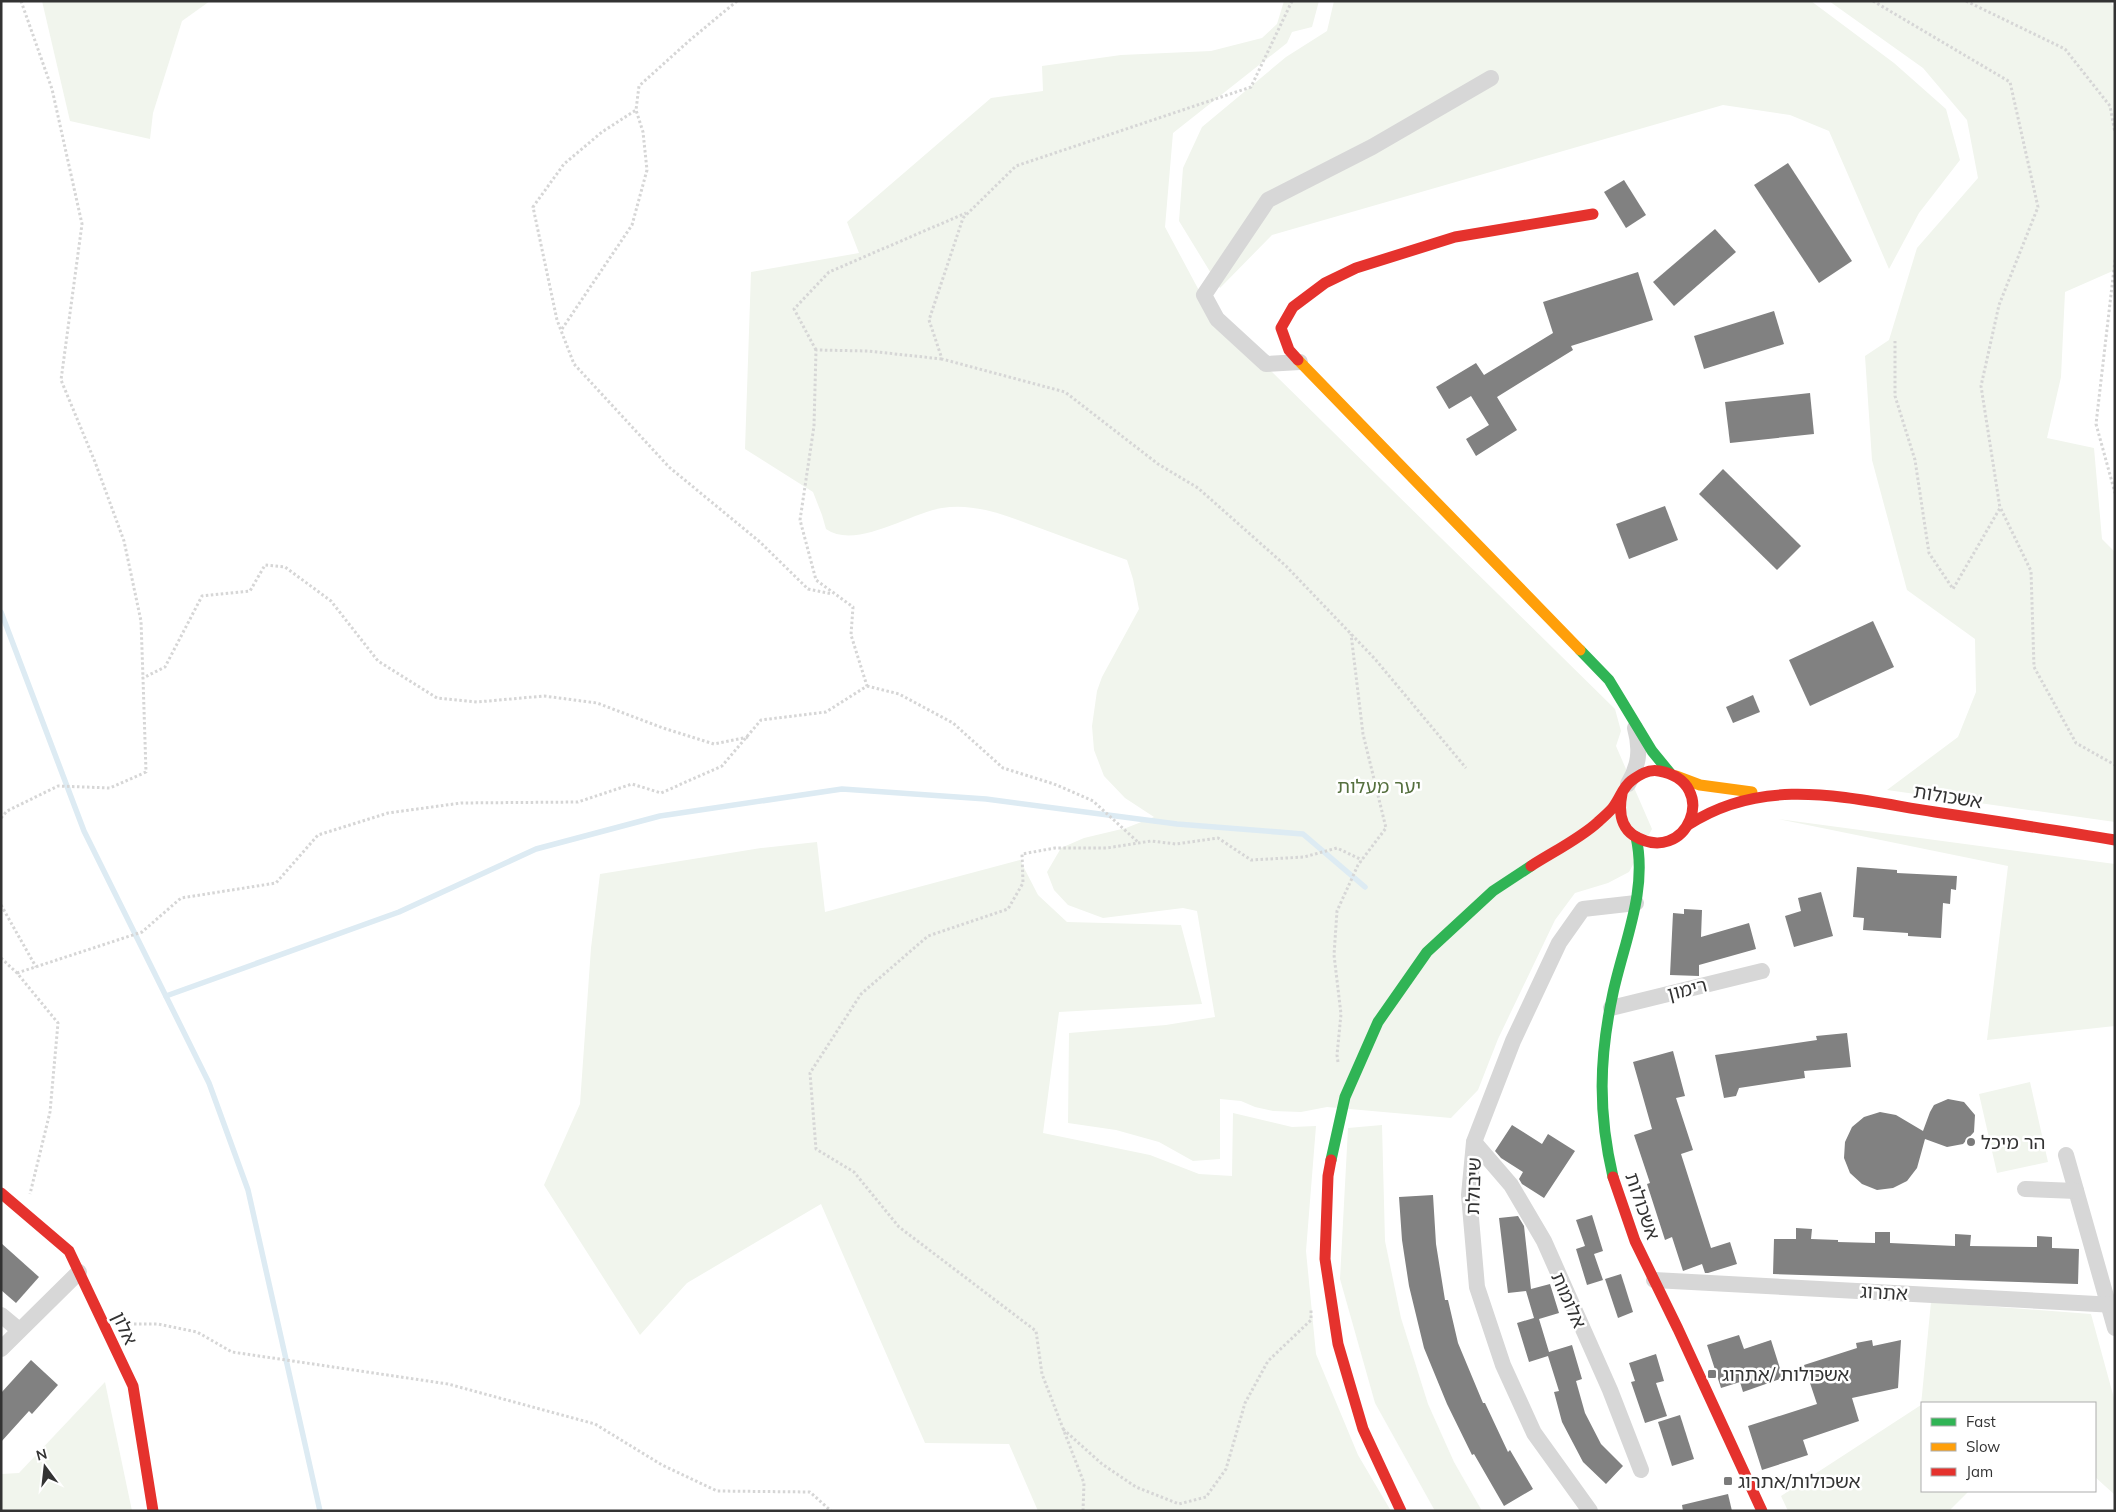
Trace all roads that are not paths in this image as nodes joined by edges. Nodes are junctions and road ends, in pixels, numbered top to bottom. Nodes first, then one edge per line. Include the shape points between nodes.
1 (1491, 78) dead end
2 (1593, 214) dead end
3 (1300, 362) junction
4 (1630, 714) junction
5 (1672, 774) junction
6 (1625, 789) junction
7 (1775, 795) junction
8 (1688, 825) junction
9 (1634, 836) junction
10 (1577, 838) junction
11 (1677, 838) junction
12 (2115, 840) edge
13 (1659, 855) dead end
14 (1651, 866) dead end
15 (1637, 897) junction
16 (1762, 971) dead end
17 (1611, 1008) junction
18 (1474, 1142) junction
19 (2066, 1155) dead end
20 (2025, 1189) dead end
21 (2076, 1190) junction
22 (1, 1193) edge
23 (79, 1272) junction
24 (1654, 1280) junction
25 (2112, 1305) edge
26 (1, 1315) edge
27 (2115, 1328) edge
28 (19, 1330) junction
29 (1, 1349) edge
30 (1642, 1470) dead end
31 (153, 1511) edge
32 (1401, 1511) edge
33 (1590, 1511) edge
34 (1762, 1511) edge

1 - 3 street via 1372,147 1268,200 1204,295 1217,319 1266,364
2 - 3 street via 1455,237 1356,268 1325,283 1293,307 1282,328 1289,350
3 - 4 street via 1603,674
4 - 5 street via 1652,753
4 - 6 street via 1639,754 1636,770
5 - 6 street via 1647,771 1636,776
5 - 7 street, אשכולות via 1706,786
5 - 8 street via 1687,786 1692,798 1693,809
6 - 9 street via 1619,805 1620,817
6 - 10 street via 1606,816
7 - 8 street, אשכולות via 1730,802
7 - 12 street, אשכולות via 1854,798
8 - 11 street
9 - 10 street via 1611,832
9 - 11 street via 1654,844
9 - 15 street, אשכולות via 1642,862
10 - 32 street via 1493,891 1427,952 1378,1022 1345,1097 1328,1176 1326,1259 1338,1344 1364,1429
11 - 13 street
14 - 15 street, אשכולות
15 - 17 street, אשכולות
15 - 18 street, שיבולת via 1583,909 1559,943 1513,1041
16 - 17 street, רימון
17 - 24 street, אשכולות via 1603,1055 1604,1130 1624,1212
18 - 30 street, אלומות via 1511,1185 1544,1241
18 - 33 street, שיבולת via 1469,1195 1477,1287 1503,1365 1534,1433
19 - 21 street
20 - 21 street
21 - 25 street
22 - 23 street, אלון via 69,1251
23 - 28 street
23 - 31 street, אלון via 133,1386
24 - 25 street, אתרוג
24 - 34 street, אשכולות
25 - 27 street
26 - 28 street
28 - 29 street

